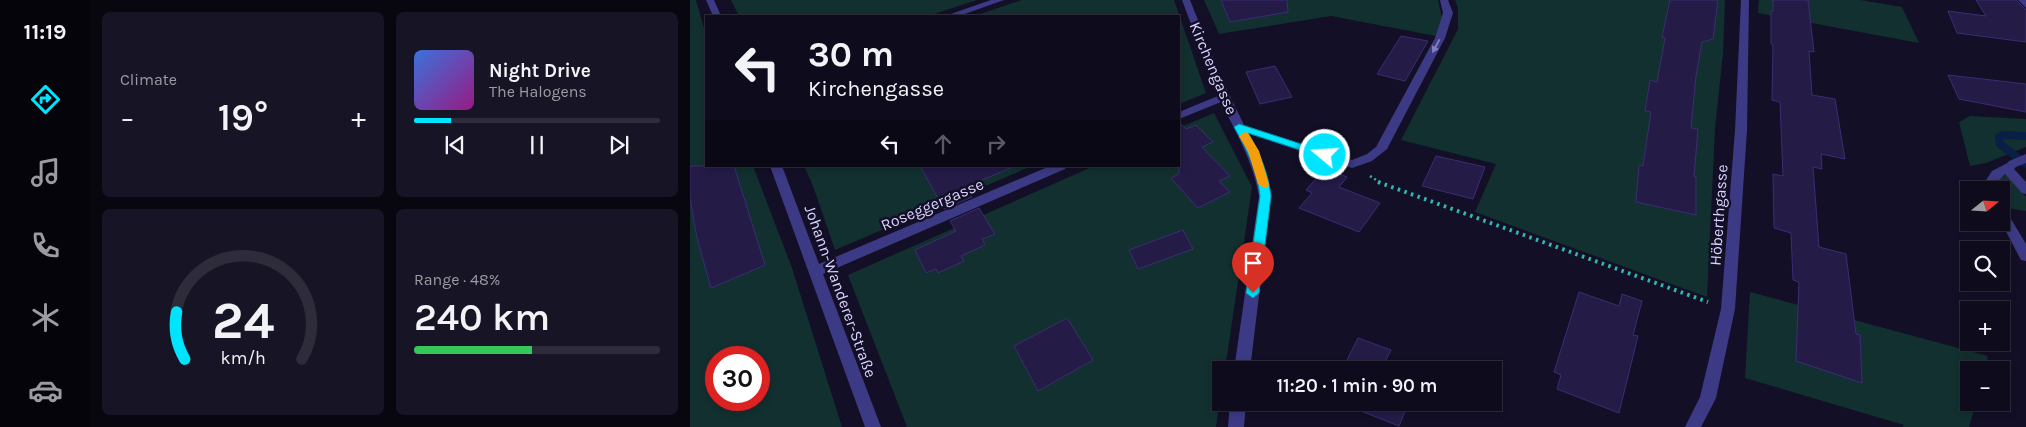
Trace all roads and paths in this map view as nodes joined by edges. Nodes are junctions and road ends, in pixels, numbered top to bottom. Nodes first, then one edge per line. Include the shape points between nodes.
1 (710, 0) edge
2 (1000, 0) edge
3 (1186, 0) edge
4 (1444, 0) edge
5 (1745, 0) edge
6 (2022, 0) edge
7 (2026, 5) edge
8 (717, 15) edge
9 (953, 15) edge
10 (1224, 97) junction
11 (1180, 116) edge
12 (1239, 127) junction
13 (2026, 158) edge
14 (1352, 164) junction
15 (2010, 165) junction
16 (776, 167) edge
17 (1059, 167) edge
18 (1991, 181) edge
19 (2026, 190) edge
20 (2010, 228) edge
21 (2026, 256) edge
22 (815, 272) junction
23 (1728, 309) junction
24 (1243, 361) edge
25 (1237, 411) edge
26 (873, 427) edge
27 (1236, 427) edge
28 (1693, 427) edge

1 - 8 street
2 - 9 street
3 - 10 street, Kirchengasse
4 -> 14 street via 1448,14 1440,38 1381,148 1363,161
5 - 23 street, Höberthgasse via 1741,130
6 - 7 street
10 - 11 street
10 - 12 street, Kirchengasse
12 - 14 street
12 - 24 street, Kirchengasse via 1253,151 1264,182 1265,196
13 - 15 street
14 - 23 path via 1378,182
15 - 18 street
15 - 19 street
16 - 22 street, Johann-Wanderer-Straße
17 - 22 street, Roseggergasse
20 - 21 street
22 - 26 street, Johann-Wanderer-Straße
23 - 28 street, Höberthgasse via 1708,398
25 - 27 street

